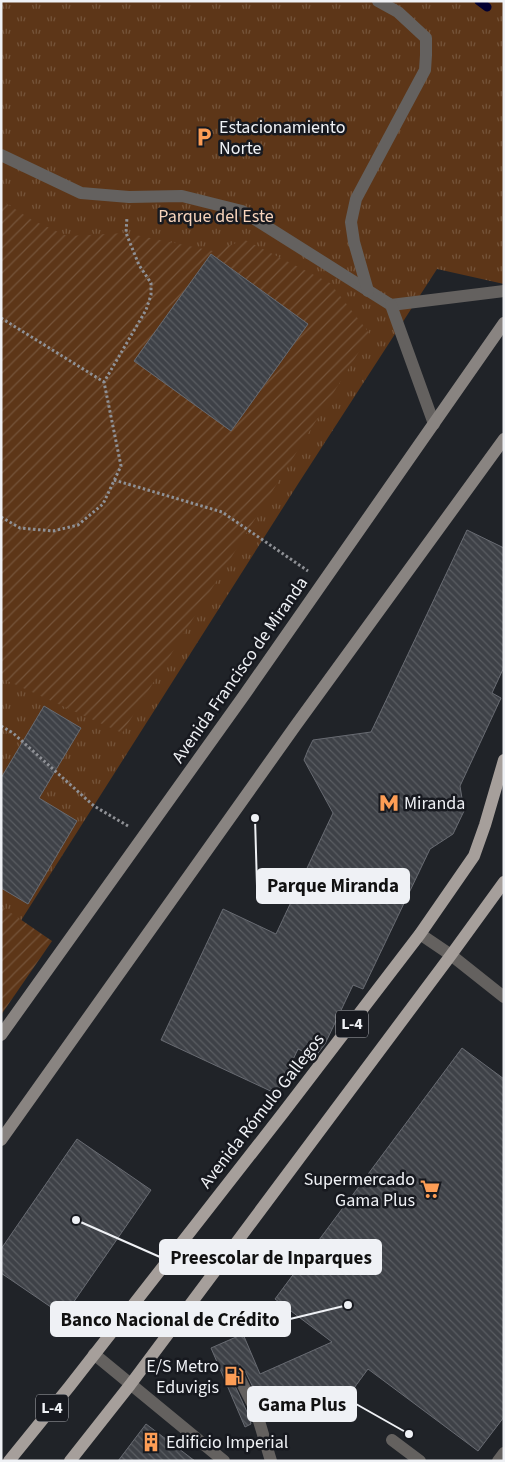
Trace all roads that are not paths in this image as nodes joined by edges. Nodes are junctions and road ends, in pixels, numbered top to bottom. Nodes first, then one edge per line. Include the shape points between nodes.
1 (378, 1) edge
2 (1, 155) edge
3 (368, 291) junction
4 (504, 291) edge
5 (391, 305) junction
6 (504, 323) edge
7 (434, 424) junction
8 (504, 439) edge
9 (504, 760) edge
10 (504, 882) edge
11 (420, 934) junction
12 (451, 956) junction
13 (504, 997) edge
14 (1, 1035) edge
15 (1, 1140) edge
16 (94, 1354) junction
17 (238, 1375) dead end
18 (130, 1385) junction
19 (392, 1440) dead end
20 (504, 1453) edge
21 (9, 1461) edge
22 (70, 1461) edge
23 (224, 1461) edge
24 (271, 1461) edge
25 (420, 1461) edge
26 (498, 1461) edge

1 - 3 street via 398,12 426,38 426,55 425,70 356,199 351,222
2 - 3 street via 81,193 129,197 182,196 242,211
3 - 5 street
4 - 5 street
5 - 7 street
6 - 7 main road, Avenida Francisco de Miranda
7 - 14 main road, Avenida Francisco de Miranda
8 - 15 main road
9 - 11 main road, Avenida Rómulo Gallegos / L-4 via 474,856
10 - 12 main road, L-4
11 - 12 street
11 - 16 main road, Avenida Rómulo Gallegos / L-4
12 - 13 street
12 - 18 main road, L-4
16 - 18 street
16 - 21 main road, Avenida Rómulo Gallegos / L-4
17 - 24 street via 256,1411
18 - 22 main road, L-4
18 - 23 street
19 - 25 street
20 - 26 street

